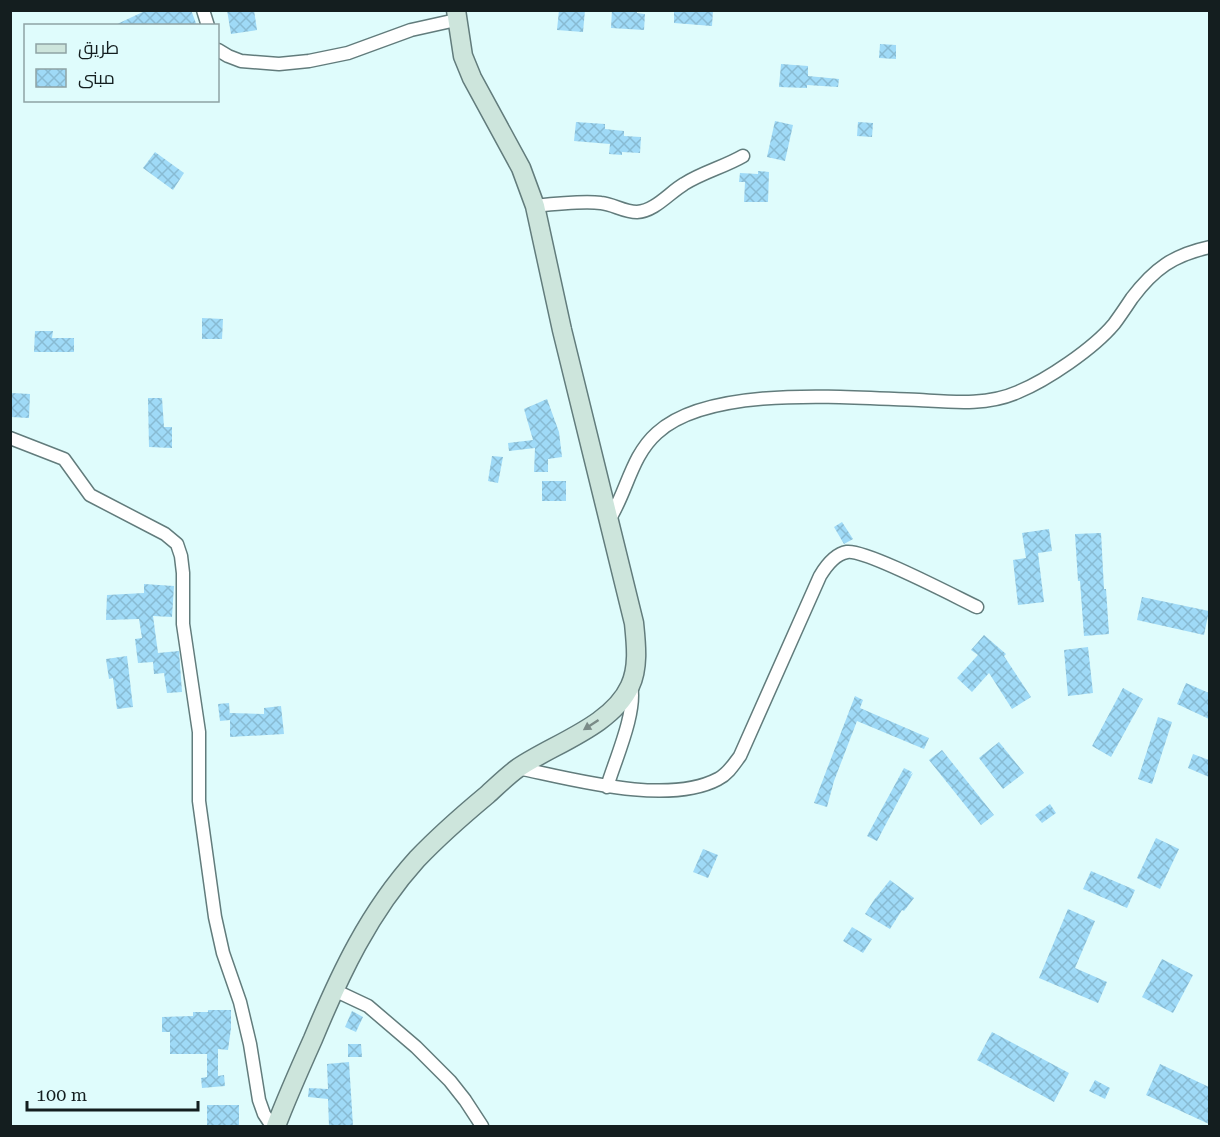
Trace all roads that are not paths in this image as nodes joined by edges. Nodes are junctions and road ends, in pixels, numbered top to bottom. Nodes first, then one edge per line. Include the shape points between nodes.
1 (456, 15) edge
2 (219, 51) edge
3 (743, 156) dead end
4 (535, 206) junction
5 (1209, 247) edge
6 (10, 438) edge
7 (609, 520) junction
8 (977, 607) dead end
9 (631, 685) junction
10 (518, 768) junction
11 (607, 787) junction
12 (334, 990) junction
13 (274, 1126) edge
14 (482, 1126) edge

1 - 2 street via 348,53 309,62 241,61
1 - 4 street via 463,56 472,78 522,168
3 - 4 street via 697,176 651,209 626,211 601,203
4 - 7 street
5 - 7 street via 1165,264 1095,344 1017,393 966,403 846,398 744,400 708,407 679,419 658,432 642,449
6 - 13 street via 64,459 90,495 177,544 183,573 184,635 199,732 199,801 215,917 242,1013 259,1100
7 - 9 street via 634,623 636,649
8 - 11 street via 869,556 849,551 838,555 820,576 740,756 730,770 698,787
9 -> 10 street via 612,711
9 - 11 street via 632,709
10 - 11 street
10 - 12 street via 452,825 383,901 358,940
12 - 13 street
12 - 14 street via 368,1006 416,1047 460,1093

